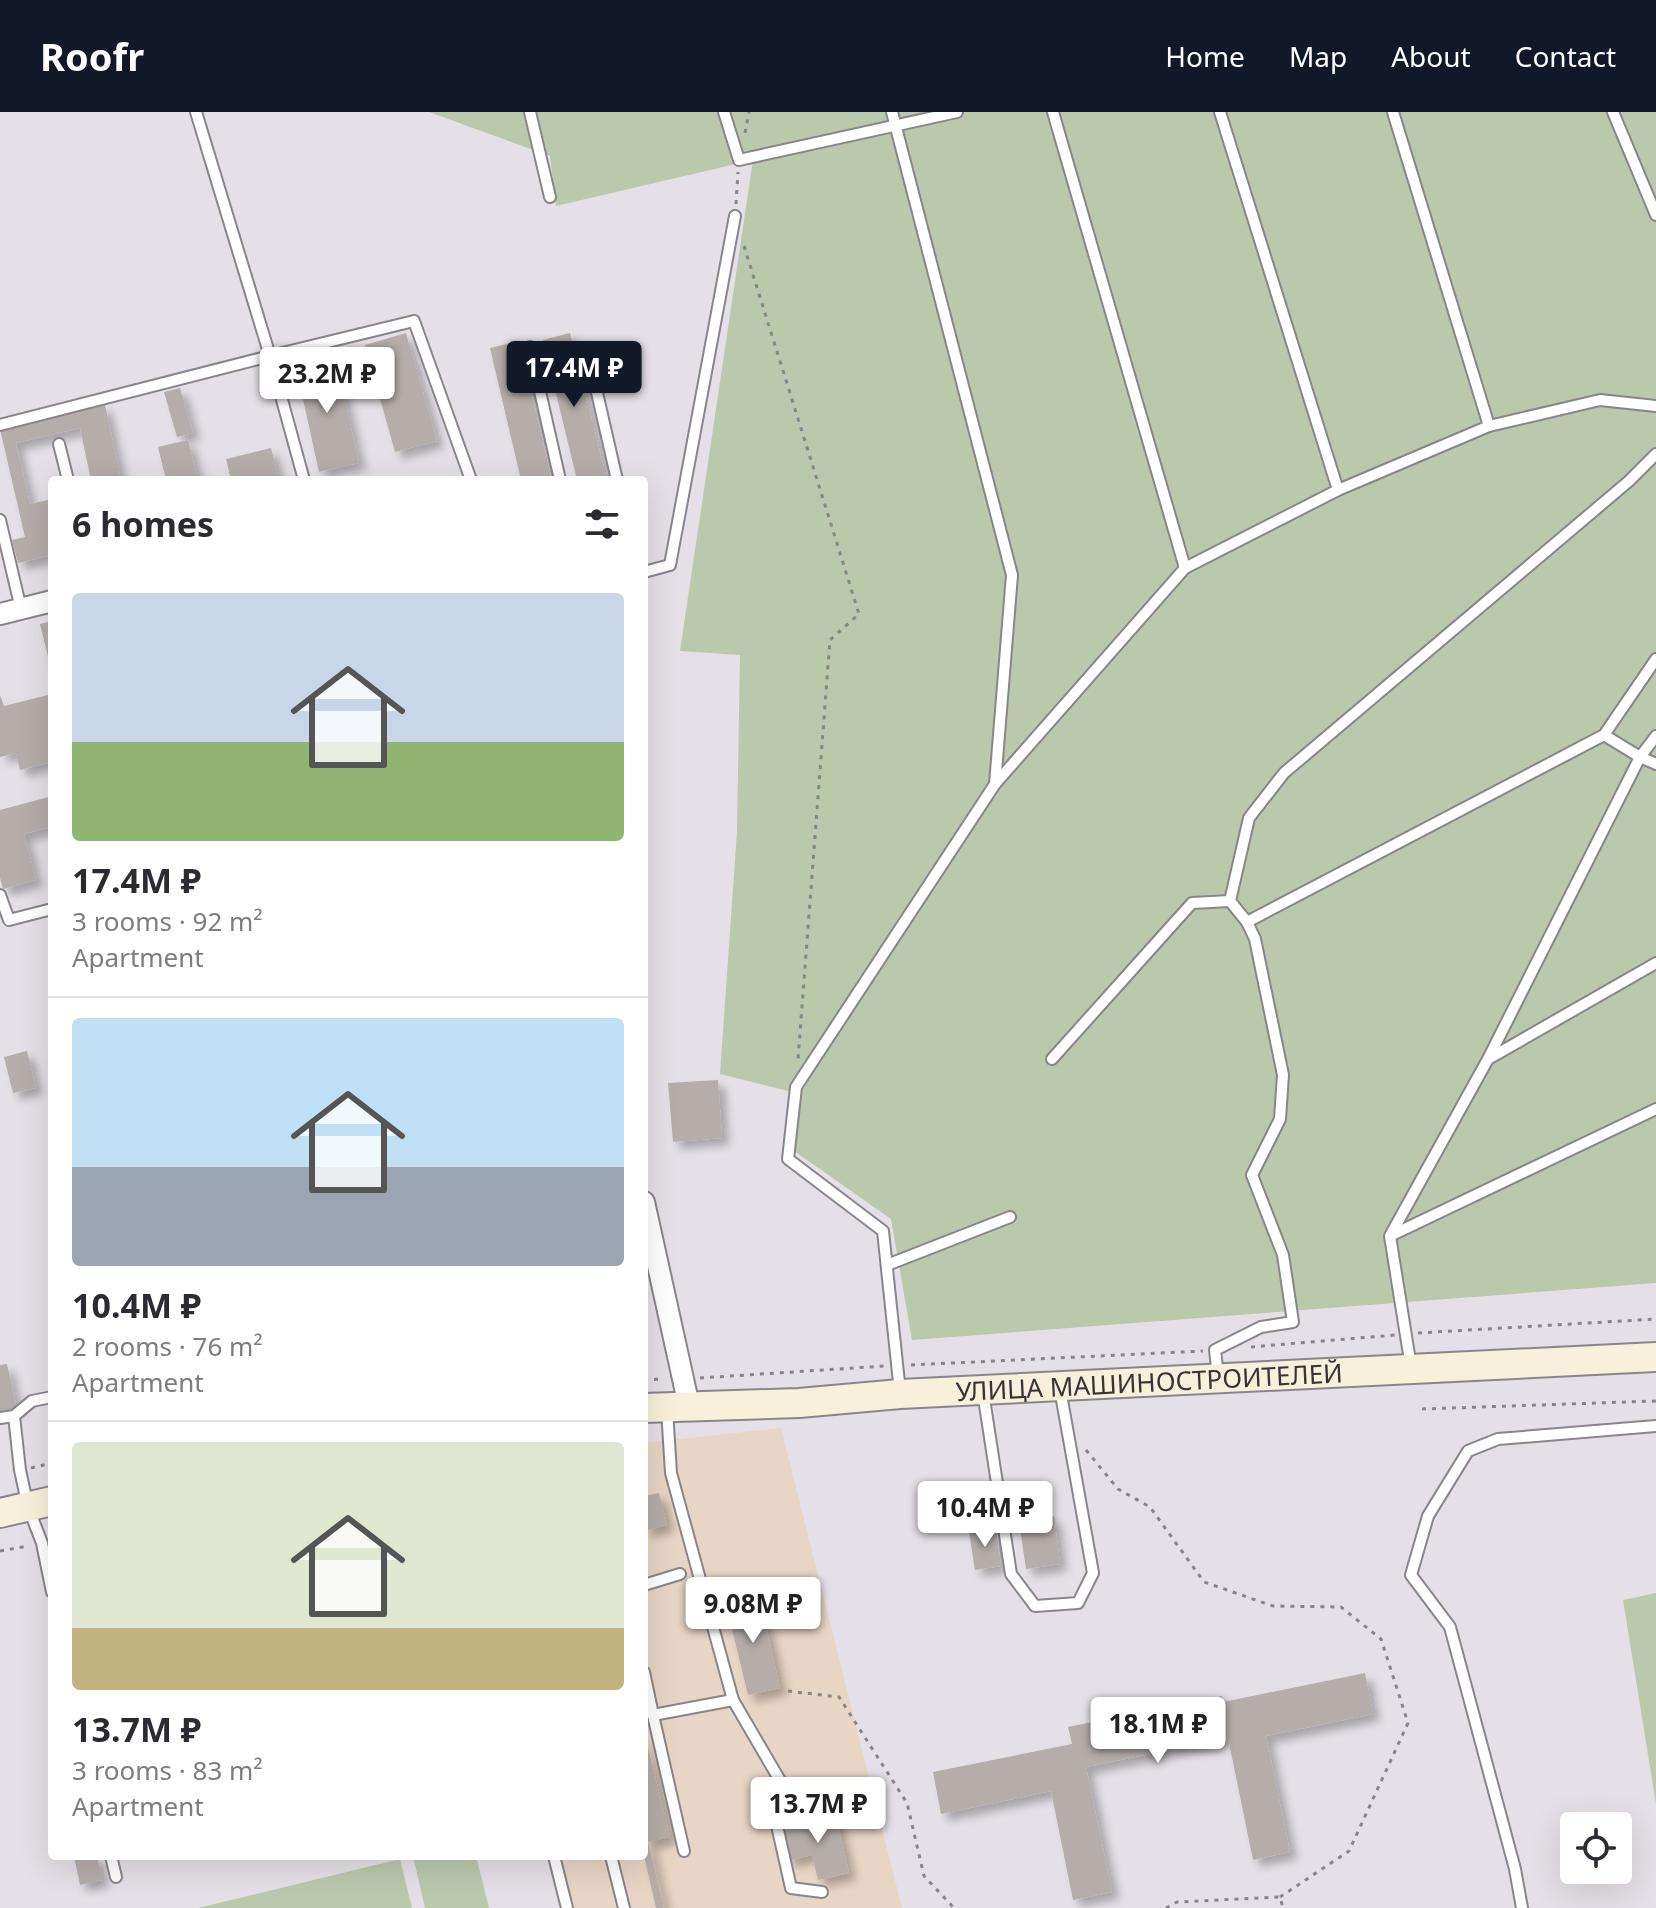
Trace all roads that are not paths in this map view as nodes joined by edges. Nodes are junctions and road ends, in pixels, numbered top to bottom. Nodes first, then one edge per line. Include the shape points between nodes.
1 (196, 112) edge
2 (530, 112) edge
3 (724, 112) edge
4 (892, 112) edge
5 (957, 112) edge
6 (1053, 112) edge
7 (1220, 112) edge
8 (1393, 112) edge
9 (1613, 112) edge
10 (895, 127) junction
11 (550, 197) dead end
12 (1656, 215) edge
13 (735, 216) road end
14 (530, 347) dead end
15 (587, 349) dead end
16 (270, 356) junction
17 (1656, 406) edge
18 (0, 425) edge
19 (1489, 426) junction
20 (59, 444) dead end
21 (1656, 454) edge
22 (67, 476) edge
23 (303, 476) edge
24 (470, 476) edge
25 (559, 476) edge
26 (616, 476) edge
27 (1338, 490) junction
28 (0, 520) edge
29 (1185, 568) junction
30 (648, 571) edge
31 (48, 602) edge
32 (21, 609) junction
33 (0, 614) edge
34 (1656, 659) edge
35 (1604, 735) junction
36 (1656, 736) edge
37 (1640, 757) junction
38 (1656, 764) edge
39 (995, 784) junction
40 (0, 895) edge
41 (1230, 901) junction
42 (48, 910) edge
43 (1247, 922) junction
44 (1656, 963) edge
45 (1052, 1059) dead end
46 (1488, 1059) junction
47 (1656, 1109) edge
48 (1010, 1217) dead end
49 (648, 1235) edge
50 (1390, 1236) junction
51 (887, 1265) junction
52 (1656, 1357) edge
53 (1411, 1369) junction
54 (1218, 1379) junction
55 (1060, 1387) junction
56 (982, 1390) junction
57 (900, 1394) junction
58 (48, 1398) edge
59 (670, 1400) edge
60 (14, 1416) junction
61 (0, 1418) edge
62 (1656, 1426) edge
63 (40, 1504) edge
64 (0, 1513) edge
65 (48, 1572) edge
66 (680, 1574) dead end
67 (648, 1584) edge
68 (648, 1691) edge
69 (733, 1700) junction
70 (653, 1715) junction
71 (829, 1787) dead end
72 (789, 1796) junction
73 (684, 1851) dead end
74 (112, 1860) edge
75 (555, 1860) edge
76 (612, 1860) edge
77 (116, 1877) dead end
78 (822, 1892) dead end
79 (567, 1908) edge
80 (624, 1908) edge
81 (1522, 1908) edge

1 - 16 lane
2 - 11 lane
3 - 10 lane via 739,160
4 - 10 lane
5 - 10 lane
6 - 29 lane
7 - 27 lane
8 - 19 lane
9 - 12 lane
10 - 39 lane via 1012,575
13 - 30 lane via 670,565
14 - 25 lane
15 - 26 lane
16 - 18 lane
16 - 23 lane
16 - 24 lane via 414,321
17 - 19 lane via 1600,400
19 - 27 lane
20 - 22 lane
21 - 41 lane via 1284,773 1249,818
27 - 29 lane
28 - 32 lane
29 - 39 lane
31 - 32 street
32 - 33 street
34 - 35 lane
35 - 37 lane
35 - 43 lane
36 - 37 lane
37 - 38 lane
37 - 46 lane
39 - 51 lane via 796,1087 788,1159 883,1231
40 - 42 lane via 9,920
41 - 43 lane
41 - 45 lane via 1192,903
43 - 54 lane via 1283,1075 1280,1119 1252,1175 1283,1255 1293,1322 1261,1327 1215,1350
44 - 46 lane
46 - 50 lane
47 - 50 lane
48 - 51 lane
49 - 59 street
50 - 53 lane
51 - 57 lane
52 - 53 street, УЛИЦА МАШИНОСТРОИТЕЛЕЙ
53 - 54 street, УЛИЦА МАШИНОСТРОИТЕЛЕЙ
54 - 55 street, УЛИЦА МАШИНОСТРОИТЕЛЕЙ
55 - 56 street, УЛИЦА МАШИНОСТРОИТЕЛЕЙ
55 - 56 lane via 1093,1573 1078,1603 1035,1606 1011,1574
56 - 57 street, УЛИЦА МАШИНОСТРОИТЕЛЕЙ
57 - 59 street, УЛИЦА МАШИНОСТРОИТЕЛЕЙ via 799,1403
58 - 60 lane via 32,1401
59 - 69 lane via 671,1473
60 - 61 lane
60 - 63 lane via 20,1470
62 - 81 lane via 1498,1439 1468,1451 1428,1516 1411,1575 1450,1627
63 - 64 street
63 - 65 lane
66 - 67 lane
68 - 70 lane
69 - 70 lane
69 - 72 lane
70 - 73 lane
71 - 72 lane
72 - 78 lane via 776,1821 791,1888
74 - 77 lane
75 - 79 lane
76 - 80 lane

